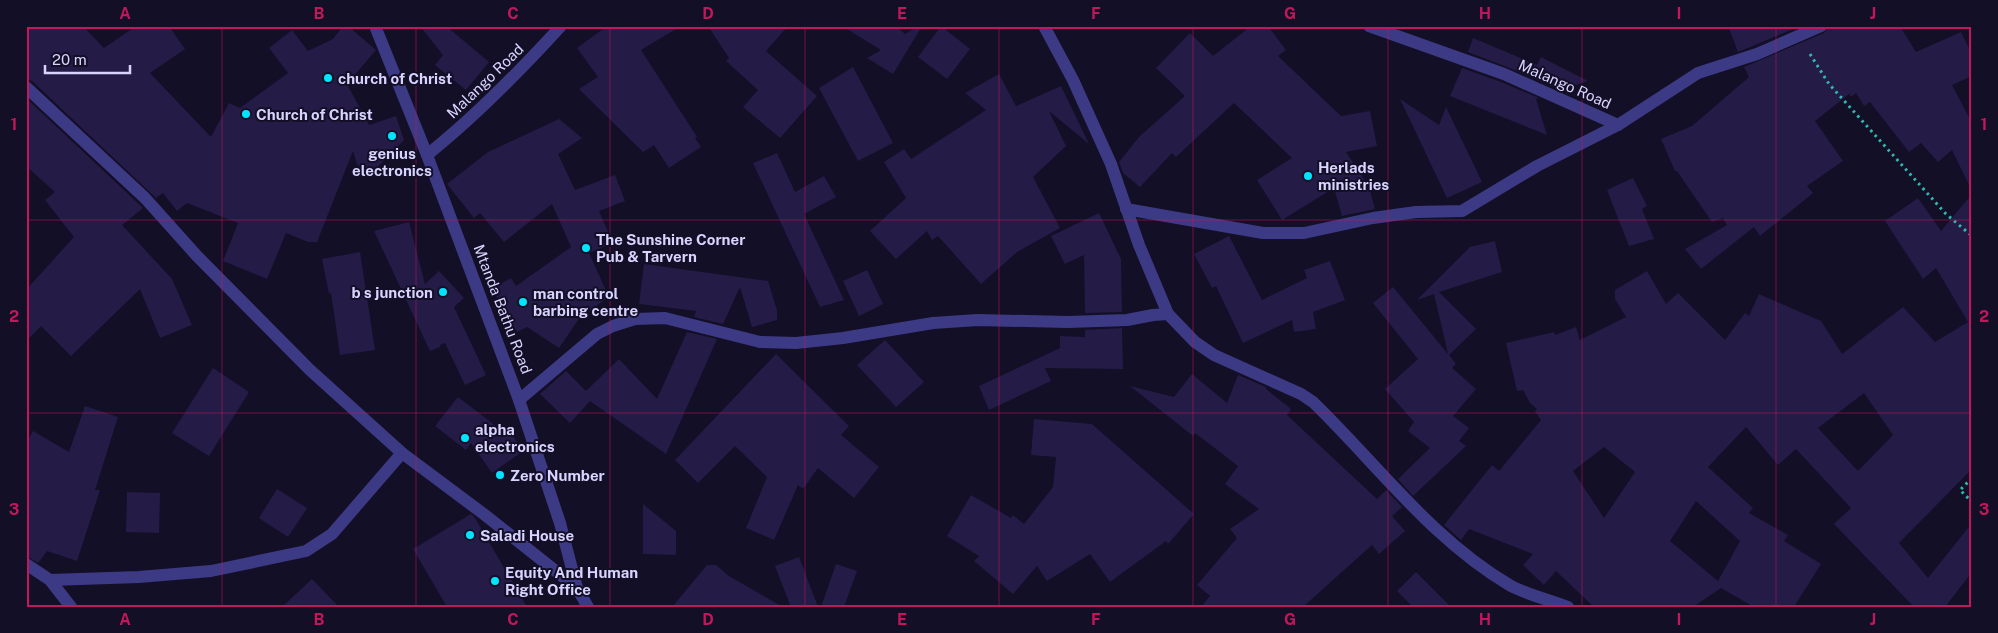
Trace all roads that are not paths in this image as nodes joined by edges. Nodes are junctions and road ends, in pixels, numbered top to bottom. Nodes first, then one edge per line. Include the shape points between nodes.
1 (375, 26) edge
2 (561, 26) edge
3 (1044, 26) edge
4 (1369, 26) edge
5 (1822, 26) edge
6 (26, 86) edge
7 (1618, 125) junction
8 (427, 155) junction
9 (1126, 209) junction
10 (1168, 314) junction
11 (519, 400) junction
12 (402, 453) junction
13 (26, 564) edge
14 (50, 580) junction
15 (577, 588) junction
16 (71, 607) edge
17 (588, 607) edge
18 (1568, 607) edge

1 - 8 street, Mtanda Bathu Road
2 - 8 street, Malango Road via 459,130
3 - 9 street via 1107,155
4 - 7 street, Malango Road via 1504,74
5 - 7 street, Malango Road via 1757,54 1698,73
6 - 12 street via 145,198 197,256 310,370
7 - 9 street via 1537,166 1462,211 1416,212 1373,218 1304,234 1263,233
8 - 11 street, Mtanda Bathu Road
9 - 10 street
10 - 11 street via 1127,320 932,323 796,343 760,342 665,318 635,320 597,334
10 - 18 street via 1194,342 1214,355 1313,402 1441,535 1482,566 1512,587
11 - 15 street, Mtanda Bathu Road via 560,523
12 - 14 street via 332,534 306,551 211,571
12 - 15 street
13 - 14 street
14 - 16 street
15 - 17 street, Mtanda Bathu Road

